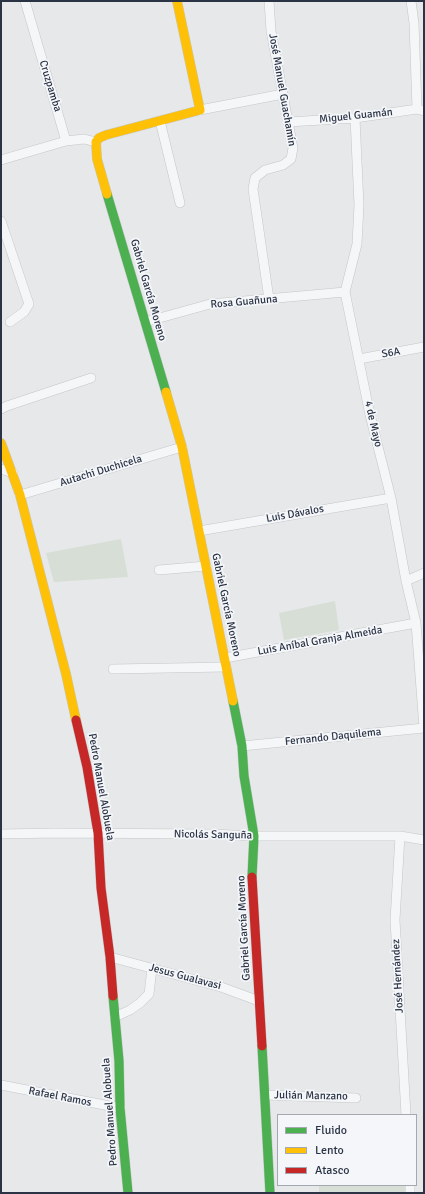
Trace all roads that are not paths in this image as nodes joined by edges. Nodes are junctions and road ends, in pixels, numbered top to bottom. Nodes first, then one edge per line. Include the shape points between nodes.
1 (24, 1) edge
2 (177, 1) edge
3 (269, 1) edge
4 (411, 1) edge
5 (283, 94) junction
6 (200, 110) junction
7 (421, 110) edge
8 (355, 118) junction
9 (160, 121) junction
10 (288, 122) junction
11 (66, 141) junction
12 (96, 142) junction
13 (1, 160) edge
14 (180, 203) dead end
15 (1, 221) edge
16 (345, 292) junction
17 (269, 300) junction
18 (10, 322) dead end
19 (145, 322) junction
20 (424, 347) edge
21 (359, 359) junction
22 (91, 378) dead end
23 (1, 409) edge
24 (1, 443) edge
25 (182, 447) junction
26 (1, 469) edge
27 (13, 474) junction
28 (20, 495) junction
29 (391, 498) junction
30 (199, 531) junction
31 (206, 566) junction
32 (159, 570) dead end
33 (424, 572) edge
34 (406, 581) junction
35 (416, 623) junction
36 (226, 663) junction
37 (113, 669) dead end
38 (424, 728) edge
39 (242, 746) junction
40 (98, 833) junction
41 (1, 834) edge
42 (254, 836) junction
43 (400, 836) junction
44 (424, 840) edge
45 (110, 957) junction
46 (152, 968) junction
47 (259, 1001) junction
48 (115, 1017) junction
49 (1, 1085) edge
50 (265, 1095) junction
51 (356, 1098) dead end
52 (120, 1108) junction
53 (406, 1114) edge
54 (274, 1181) edge
55 (128, 1193) edge
56 (270, 1193) edge

1 - 11 street, Cruzpamba
2 - 6 street
3 - 5 street, José Manuel Guachamín via 271,31
4 - 7 street
5 - 6 street
5 - 10 street, José Manuel Guachamín
6 - 9 street
7 - 8 street, Miguel Guamán
8 - 10 street, Miguel Guamán
8 - 16 street, 4 de Mayo via 360,205 356,244
9 - 12 street via 106,135
9 - 14 street
10 - 17 street, José Manuel Guachamín via 293,148 291,159 283,165 265,170 255,178 253,190
11 - 12 street via 84,139
11 - 13 street
12 - 19 street, Gabriel García Moreno via 97,159
15 - 18 street via 29,304 24,312
16 - 17 street, Rosa Guañuna
16 - 21 street, 4 de Mayo
17 - 19 street, Rosa Guañuna via 210,304
19 - 25 street, Gabriel García Moreno
20 - 21 street, S6A
21 - 29 street, 4 de Mayo via 370,416
22 - 23 street
24 - 27 street, Pedro Manuel Alobuela
25 - 28 street, Autachi Duchicela
25 - 30 street, Gabriel García Moreno
26 - 27 street
27 - 28 street, Pedro Manuel Alobuela
28 - 40 street, Pedro Manuel Alobuela via 66,674 87,767
29 - 30 street, Luis Dávalos
29 - 34 street, 4 de Mayo
30 - 31 street, Gabriel García Moreno
31 - 32 street
31 - 36 street, Gabriel García Moreno
33 - 34 street
34 - 35 street, 4 de Mayo
35 - 36 street, Luis Aníbal Granja Almeida
35 - 38 street, 4 de Mayo
36 - 37 street, Luis Aníbal Granja Almeida
36 - 39 street, Gabriel García Moreno
38 - 39 street, Fernando Daquilema
39 - 42 street, Gabriel García Moreno
40 - 41 street, Nicolás Sanguña
40 - 42 street, Nicolás Sanguña
40 - 45 street, Pedro Manuel Alobuela via 101,888
42 - 43 street, Nicolás Sanguña
42 - 47 street, Gabriel García Moreno via 252,873
43 - 44 street, Nicolás Sanguña
43 - 53 street, José Hernández via 395,920
45 - 46 street, Jesus Gualavasi
45 - 48 street, Pedro Manuel Alobuela
46 - 47 street, Jesus Gualavasi via 221,987
46 - 48 street via 148,994 130,1010
47 - 50 street, Gabriel García Moreno
48 - 52 street, Pedro Manuel Alobuela
49 - 52 street, Rafael Ramos
50 - 51 street, Julián Manzano
50 - 54 street, Gabriel García Moreno
52 - 55 street, Pedro Manuel Alobuela
54 - 56 street, Gabriel García Moreno

